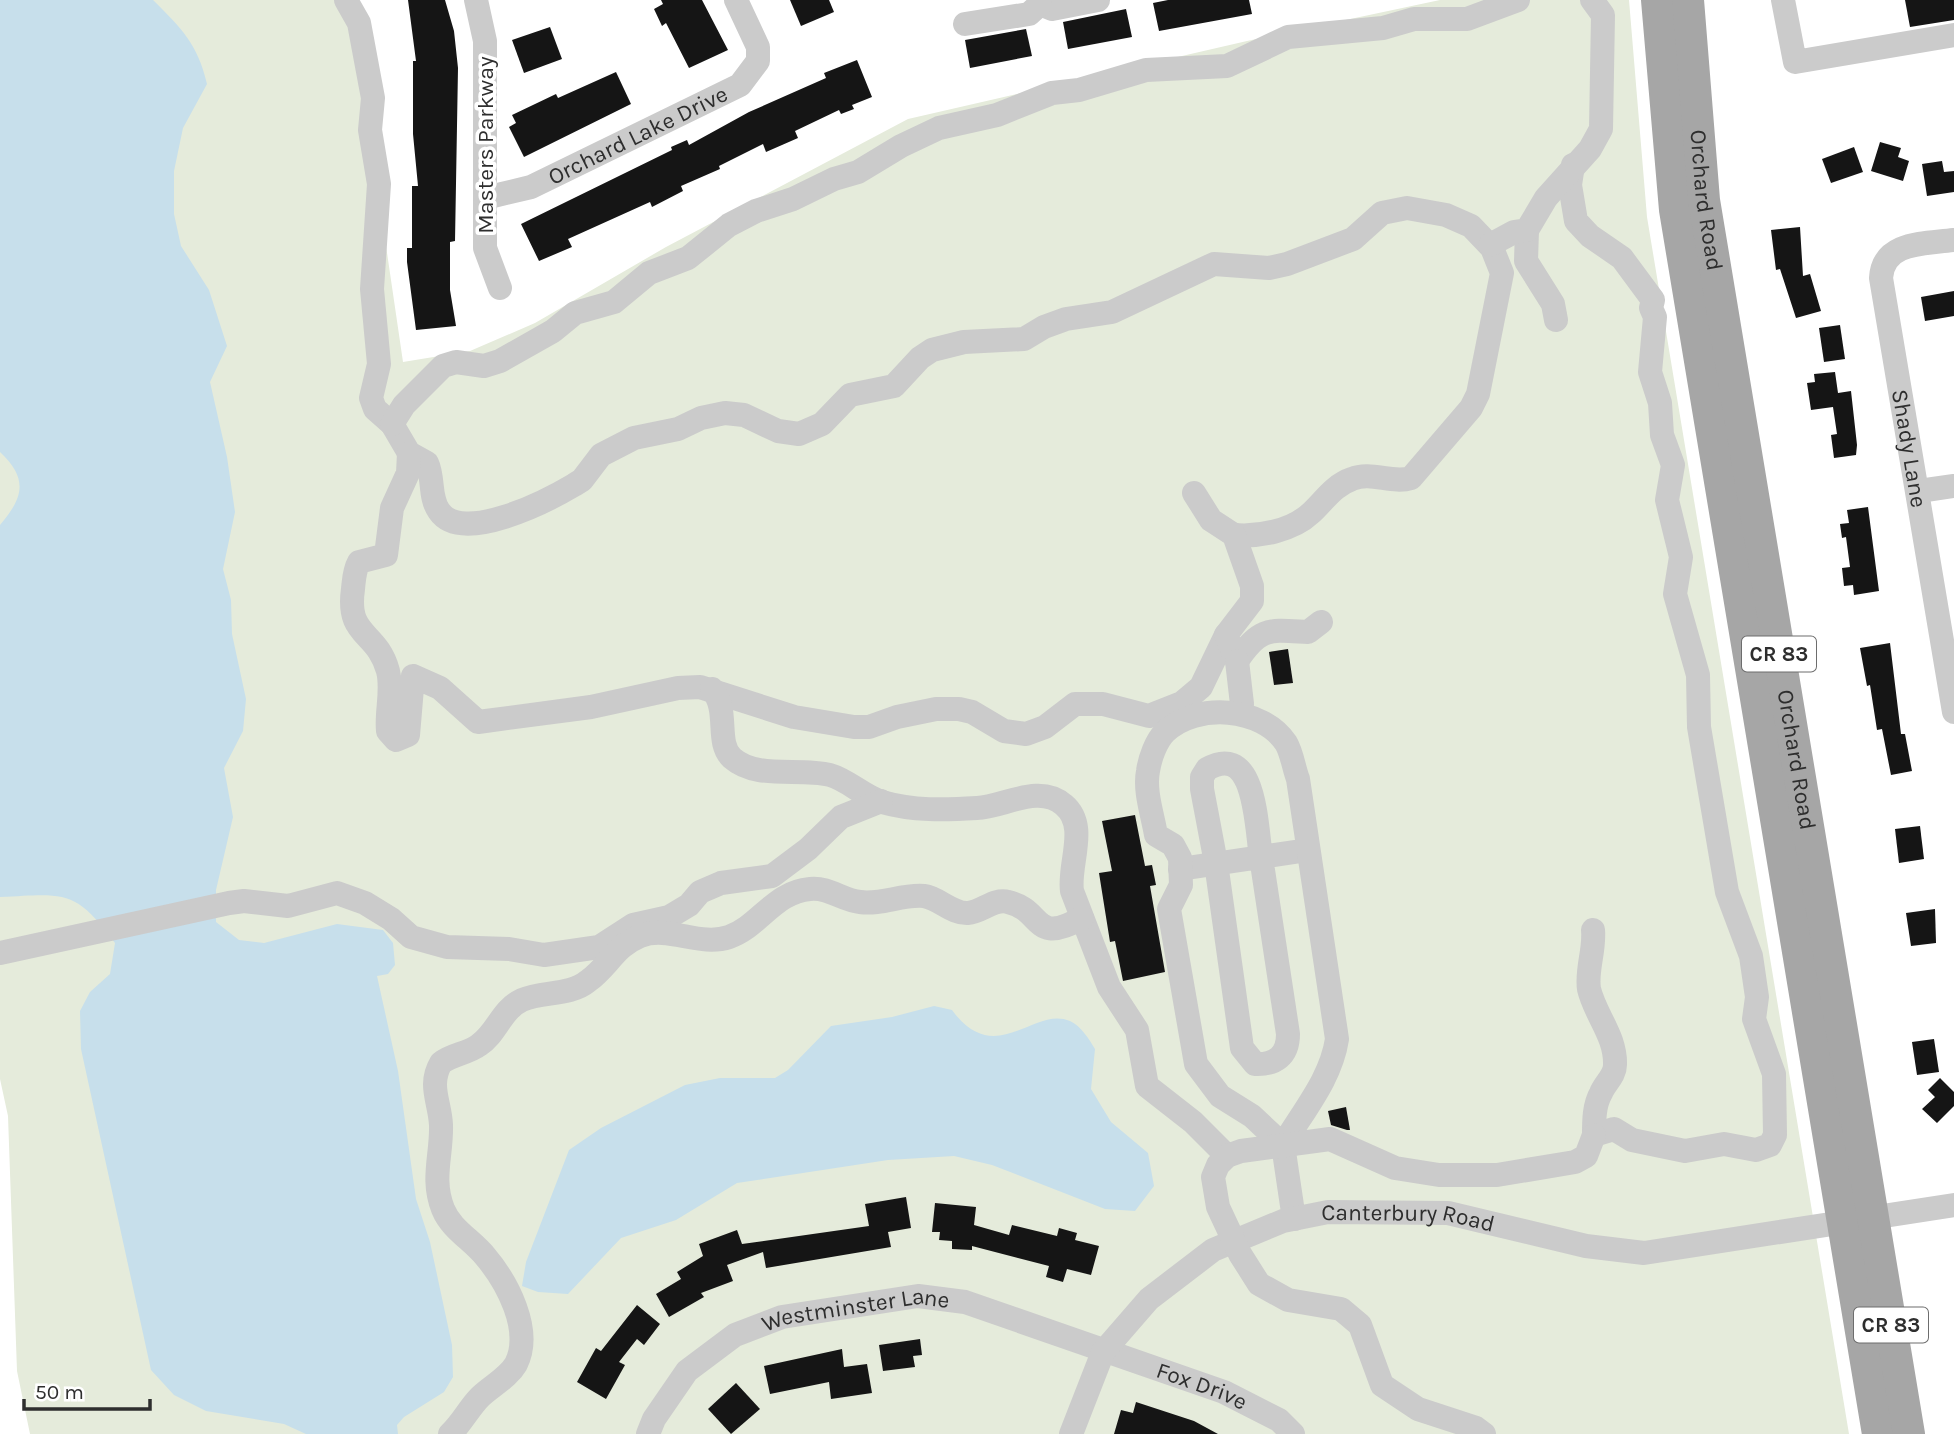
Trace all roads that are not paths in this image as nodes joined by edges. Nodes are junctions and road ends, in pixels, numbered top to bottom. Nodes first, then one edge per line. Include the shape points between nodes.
1 (346, 0) edge
2 (476, 0) edge
3 (736, 0) edge
4 (1098, 0) edge
5 (1518, 0) edge
6 (1592, 0) edge
7 (1657, 0) edge
8 (1688, 0) edge
9 (1783, 0) edge
10 (1039, 2) edge
11 (965, 24) dead end
12 (1954, 35) edge
13 (1573, 165) junction
14 (485, 198) junction
15 (1527, 230) junction
16 (1954, 240) edge
17 (1490, 246) junction
18 (500, 288) dead end
19 (1556, 320) dead end
20 (393, 424) junction
21 (408, 453) junction
22 (1954, 486) edge
23 (1919, 491) junction
24 (1194, 493) dead end
25 (1234, 535) junction
26 (1321, 622) dead end
27 (1226, 635) junction
28 (1237, 661) junction
29 (712, 689) junction
30 (1242, 704) dead end
31 (1954, 712) edge
32 (881, 802) junction
33 (1308, 850) junction
34 (1261, 857) junction
35 (1216, 863) junction
36 (1180, 869) junction
37 (1082, 918) junction
38 (1050, 929) junction
39 (1593, 930) dead end
40 (0, 953) edge
41 (1109, 987) junction
42 (1594, 1135) junction
43 (1283, 1145) junction
44 (1227, 1156) junction
45 (1954, 1205) edge
46 (1294, 1219) junction
47 (1857, 1219) junction
48 (1233, 1242) junction
49 (1103, 1352) junction
50 (450, 1434) edge
51 (648, 1434) edge
52 (1071, 1434) edge
53 (1293, 1434) edge
54 (1484, 1434) edge
55 (1878, 1434) edge
56 (1909, 1434) edge

1 - 20 street via 359,23 373,99 370,130 379,184 372,289 379,364 371,398 375,409
2 - 14 street, Masters Parkway via 485,41
3 - 14 street, Orchard Lake Drive via 758,47 758,61 740,85 531,187
4 - 10 street via 1052,9
5 - 20 street via 1467,19 1414,19 1383,28 1288,37 1227,66 1146,70 939,128 858,172 729,225 688,258 649,273 614,303 575,313 500,361 484,366 456,362 443,366 404,405
6 - 13 street via 1603,15 1601,130
7 - 47 main road, Orchard Road / CR 83 via 1675,210
8 - 47 main road, Orchard Road / CR 83 via 1704,200
9 - 12 street via 1795,62
10 - 11 street via 1029,14
13 - 15 street
13 - 42 street via 1570,185 1576,220 1622,258 1653,300 1650,372 1674,472 1667,500 1681,557 1675,594 1698,675 1699,727 1727,892 1751,956 1758,997 1754,1019 1776,1087 1775,1135 1765,1148 1724,1144 1685,1151 1632,1140 1614,1129
14 - 18 street, Masters Parkway via 485,248
15 - 17 street
15 - 19 street via 1526,261 1553,304
16 - 23 street, Shady Lane via 1897,249 1882,267
17 - 21 street via 1460,220 1426,211 1382,213 1343,244 1287,264 1269,268 1214,264 1112,312 1066,319 1024,339 964,342 932,350 894,386 850,395 822,424 799,434 725,413 634,438 601,455 582,480 562,492 484,523 457,522 442,514 434,501 427,463
17 - 25 street via 1502,273 1483,377 1471,408 1420,472 1403,481 1356,477 1340,484 1295,524
20 - 21 street
21 - 29 street via 408,473 392,508 386,555 359,562 351,603 354,623 376,644 388,670 391,736 403,739 408,735 413,676 440,688 472,719 486,723 678,688
22 - 23 street
23 - 31 street, Shady Lane
24 - 25 street via 1211,520
25 - 27 street via 1254,593
26 - 28 street via 1308,632 1280,629 1256,636
27 - 28 street
27 - 29 street via 1201,687 1182,703 1149,716 1103,704 1075,704 1045,727 1026,734 1004,731 959,709 936,709 854,727 794,717
28 - 30 street
29 - 32 street via 721,700 723,741 738,762 753,769 832,775
32 - 37 street via 934,810 980,808 1030,795 1054,799 1073,817 1077,837 1070,876
32 - 40 street via 841,817 772,876 721,883 700,892 668,918 633,925 599,947 544,955 447,947 411,937 365,903 337,893 288,906 229,903
33 - 34 street
33 - 36 street via 1298,779 1287,744 1262,721 1237,713 1214,713 1187,719 1165,732 1148,772 1156,835 1173,845
33 - 43 street via 1337,1039 1334,1059 1322,1083
34 - 35 street
34 - 35 street via 1247,776 1238,765 1215,764 1202,777
34 - 35 street via 1288,1034 1284,1055 1274,1063 1255,1064 1242,1048
35 - 36 street
36 - 43 street via 1181,885 1169,909 1196,1064 1220,1096 1252,1116
37 - 38 street via 1068,927
37 - 41 street
38 - 41 street via 1064,931 1077,942 1099,966
38 - 50 street via 1005,901 967,913 923,896 872,903 827,890 800,891 782,897 730,936 708,940 658,932 622,944 588,982 519,1002 505,1012 480,1045 441,1063 434,1078 441,1127 435,1171 438,1195 452,1224 508,1287 519,1337 519,1354 512,1370 482,1394
39 - 42 street via 1590,992 1610,1035 1615,1060 1615,1070 1597,1103
41 - 44 street via 1142,1042 1146,1086
42 - 43 street via 1586,1156 1575,1162 1478,1176 1395,1168 1330,1139
43 - 44 street
43 - 46 street
44 - 48 street via 1213,1177 1213,1193
45 - 47 street, Canterbury Road
46 - 47 street, Canterbury Road via 1328,1212 1447,1213 1586,1246 1644,1253
46 - 48 street, Canterbury Road
47 - 55 main road, Orchard Road / CR 83
47 - 56 main road, Orchard Road / CR 83
48 - 49 street, Canterbury Road via 1213,1250 1149,1299
48 - 54 street via 1259,1284 1273,1294 1341,1309 1360,1325 1382,1385 1403,1401
49 - 51 street, Westminster Lane via 965,1302 918,1296 782,1317 735,1335 687,1371
49 - 52 street, Canterbury Road
49 - 53 street, Fox Drive via 1224,1392 1279,1420

